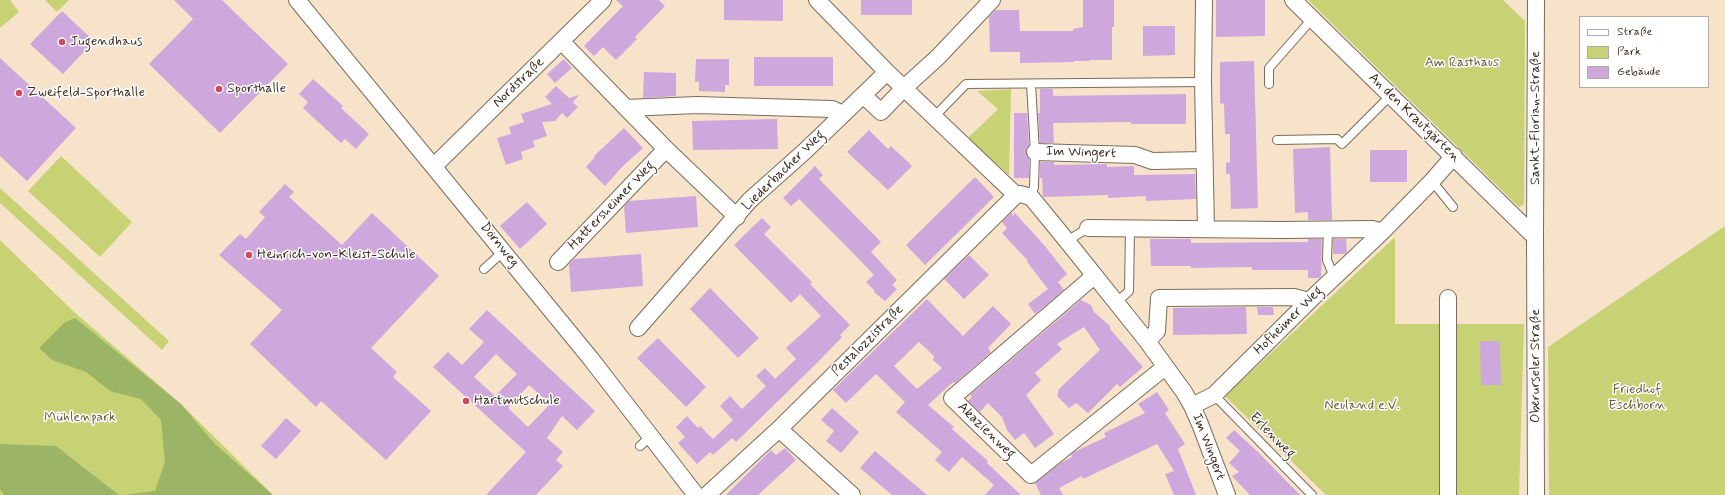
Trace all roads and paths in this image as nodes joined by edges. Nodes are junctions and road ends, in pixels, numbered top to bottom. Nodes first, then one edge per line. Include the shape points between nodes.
1 (297, 0) edge
2 (603, 0) edge
3 (817, 0) edge
4 (992, 0) edge
5 (1204, 0) edge
6 (1293, 0) edge
7 (1536, 0) edge
8 (1312, 19) junction
9 (562, 42) junction
10 (887, 72) junction
11 (1204, 82) junction
12 (1032, 84) junction
13 (1269, 84) dead end
14 (905, 87) junction
15 (863, 95) junction
16 (1390, 96) junction
17 (626, 108) junction
18 (843, 114) junction
19 (935, 116) junction
20 (1277, 140) dead end
21 (666, 149) junction
22 (1035, 152) junction
23 (1454, 156) junction
24 (1204, 160) junction
25 (434, 166) junction
26 (1432, 181) junction
27 (1024, 196) junction
28 (1453, 207) dead end
29 (737, 217) junction
30 (1086, 225) joint
31 (1130, 229) junction
32 (1206, 229) junction
33 (1328, 229) junction
34 (1382, 232) junction
35 (1535, 237) junction
36 (1067, 240) junction
37 (504, 251) junction
38 (558, 262) dead end
39 (484, 269) dead end
40 (1094, 276) junction
41 (1334, 277) junction
42 (1448, 298) dead end
43 (1309, 301) junction
44 (1116, 303) junction
45 (638, 328) dead end
46 (1147, 341) junction
47 (1166, 367) junction
48 (1214, 395) junction
49 (1192, 406) junction
50 (779, 429) junction
51 (696, 495) edge
52 (707, 495) edge
53 (852, 495) edge
54 (1227, 495) edge
55 (1312, 495) edge
56 (1448, 495) edge
57 (1536, 495) edge

1 - 25 street, Dörnweg
2 - 9 street, Nordstraße
3 - 10 street
4 - 14 street via 938,57
5 - 11 street
6 - 8 street, An den Krautgärten
7 - 35 street, Sankt-Florian-Straße
8 - 13 lane via 1269,68
8 - 16 street, An den Krautgärten
9 - 17 street, Hattersheimer Weg
9 - 25 street, Nordstraße
10 - 14 street
10 - 15 street, Liederbacher Weg
11 - 12 lane
11 - 24 street
12 - 19 lane via 966,84
12 - 22 lane
14 - 15 street via 881,112
14 - 19 street
15 - 18 street, Liederbacher Weg
16 - 20 lane via 1342,144 1337,139
16 - 23 street, An den Krautgärten
17 - 18 street via 697,105 832,110
17 - 21 street, Hattersheimer Weg
18 - 29 street, Liederbacher Weg via 806,151 750,200
19 - 27 street
21 - 29 street, Hattersheimer Weg
21 - 38 street, Hattersheimer Weg
22 - 24 street, Im Wingert via 1135,155 1152,161
22 - 27 lane, Im Wingert via 1034,187
23 - 26 street, Hofheimer Weg
23 - 35 street, An den Krautgärten
24 - 32 street
25 - 37 street, Dörnweg
26 - 28 lane
26 - 34 street, Hofheimer Weg
27 - 36 street, Im Wingert
27 - 50 street, Pestalozzistraße
29 - 45 street, Liederbacher Weg
30 - 31 street
30 - 36 lane
31 - 32 street
31 - 44 lane via 1129,291
32 - 33 street
33 - 34 street via 1373,229
33 - 41 lane via 1327,260
34 - 41 street, Hofheimer Weg
35 - 57 street, Oberurseler Straße
36 - 40 street, Im Wingert
37 - 39 lane
37 - 51 street, Dörnweg via 597,365 645,441
40 - 44 street, Im Wingert
40 - 47 street, Akazienweg via 952,398 1032,474
41 - 43 street, Hofheimer Weg
42 - 56 street
43 - 46 street via 1294,297 1159,298 1157,331
43 - 48 street, Hofheimer Weg
44 - 46 street, Im Wingert
46 - 47 street, Im Wingert
47 - 49 street, Im Wingert
48 - 49 street, Hofheimer Weg
48 - 55 lane, Erlenweg
49 - 54 street, Im Wingert
50 - 52 street, Pestalozzistraße
50 - 53 street

